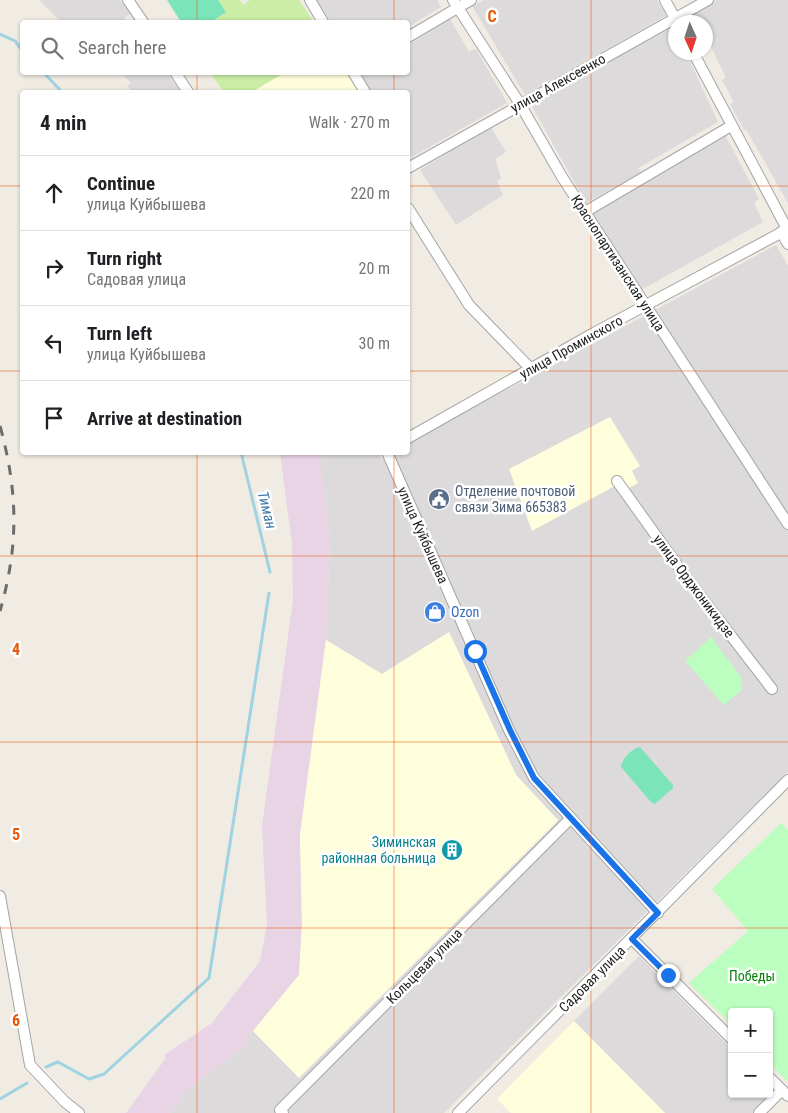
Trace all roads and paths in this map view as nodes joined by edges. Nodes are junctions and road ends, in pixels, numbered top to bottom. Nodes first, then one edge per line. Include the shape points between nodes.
1 (128, 0) edge
2 (310, 0) edge
3 (471, 0) edge
4 (665, 0) edge
5 (708, 0) edge
6 (455, 4) edge
7 (673, 15) edge
8 (684, 15) edge
9 (142, 20) edge
10 (322, 20) edge
11 (668, 24) edge
12 (410, 36) edge
13 (697, 60) edge
14 (177, 75) edge
15 (355, 75) edge
16 (187, 90) edge
17 (364, 90) edge
18 (520, 104) junction
19 (731, 126) junction
20 (410, 167) edge
21 (410, 211) edge
22 (585, 212) junction
23 (786, 230) edge
24 (788, 244) edge
25 (646, 306) junction
26 (531, 369) junction
27 (410, 437) edge
28 (388, 455) edge
29 (617, 481) dead end
30 (788, 524) edge
31 (772, 689) dead end
32 (788, 780) edge
33 (571, 818) junction
34 (0, 896) edge
35 (658, 913) junction
36 (632, 939) junction
37 (728, 1035) edge
38 (773, 1081) edge
39 (785, 1093) edge
40 (79, 1113) edge
41 (283, 1113) edge
42 (458, 1113) edge
43 (759, 1113) edge

1 - 9 street
2 - 10 street
3 - 6 street
4 - 7 street
5 - 8 street, улица Алексеенко
6 - 12 street
6 - 18 street, Краснопартизанская улица
11 - 18 street, улица Алексеенко
13 - 19 street
14 - 16 street
15 - 17 street
18 - 20 street, улица Алексеенко
18 - 22 street, Краснопартизанская улица
19 - 22 street
19 - 23 street
21 - 26 street via 469,306
22 - 25 street, Краснопартизанская улица
23 - 24 street
23 - 25 street, улица Проминского
25 - 26 street, улица Проминского
25 - 30 street, Краснопартизанская улица
26 - 27 street, улица Проминского
28 - 33 street, улица Куйбышева via 534,778
29 - 31 street, улица Орджоникидзе
32 - 35 street, Садовая улица
33 - 35 street, улица Куйбышева
33 - 41 street, Кольцевая улица via 280,1110
34 - 40 street via 30,1065
35 - 36 street, Садовая улица
36 - 37 street
36 - 42 street, Садовая улица
38 - 39 street
39 - 43 street

